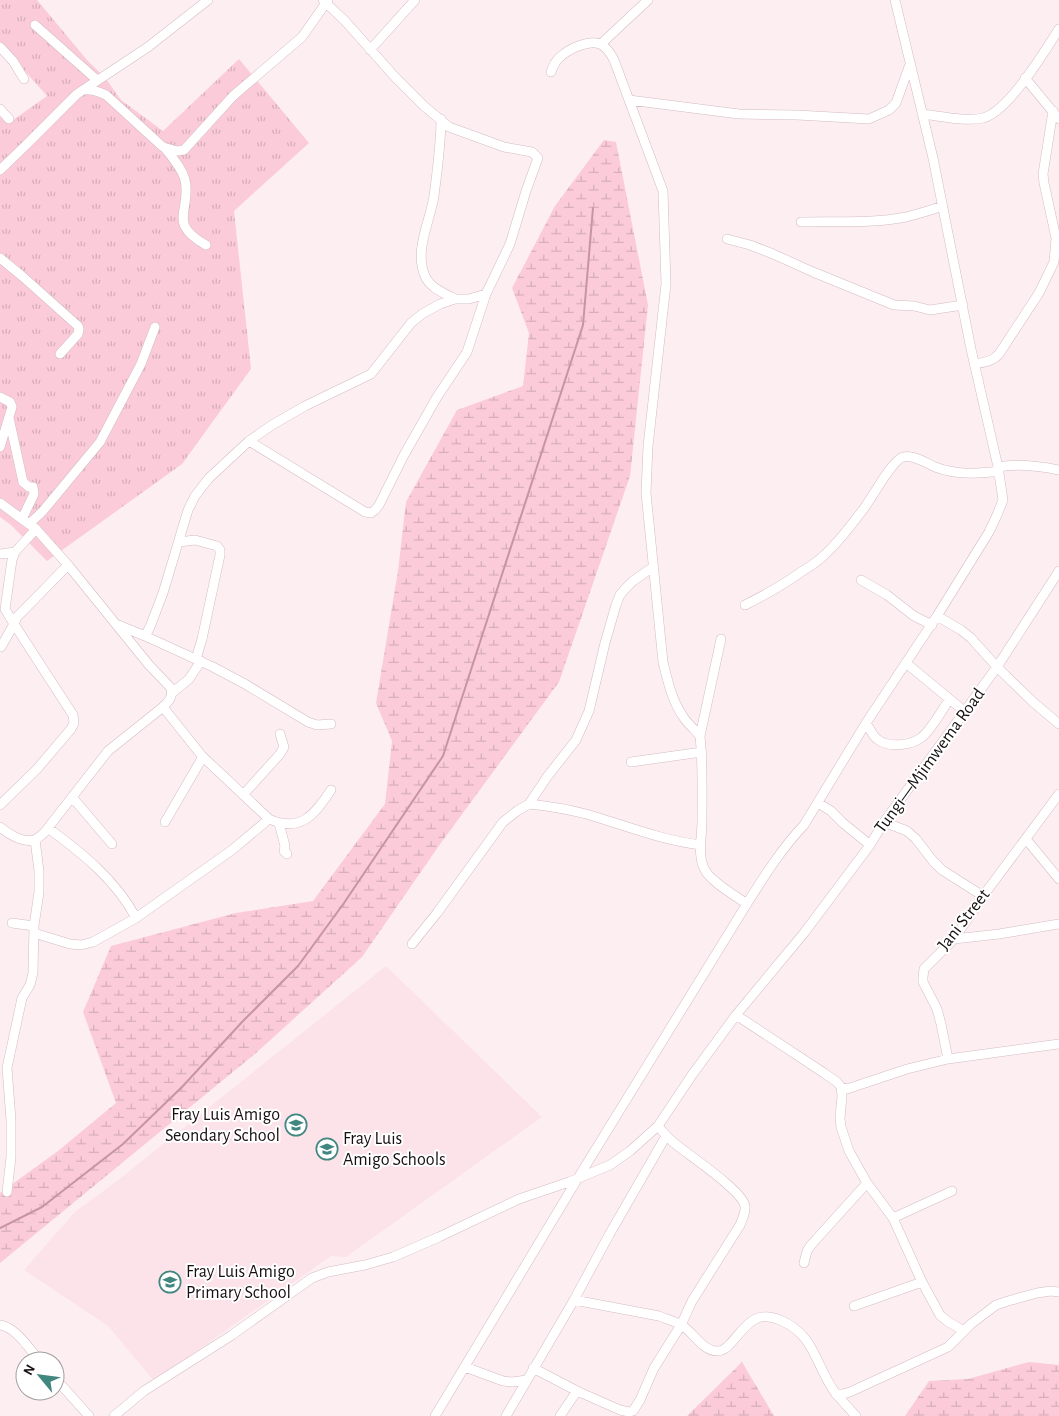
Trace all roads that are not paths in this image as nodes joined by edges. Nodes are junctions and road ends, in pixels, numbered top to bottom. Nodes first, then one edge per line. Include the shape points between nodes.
1 (208, 0) edge
2 (415, 0) edge
3 (648, 0) edge
4 (896, 0) edge
5 (326, 1) edge
6 (35, 25) dead end
7 (1059, 29) edge
8 (601, 44) junction
9 (0, 46) edge
10 (370, 50) junction
11 (910, 63) junction
12 (551, 72) dead end
13 (1025, 78) junction
14 (24, 79) dead end
15 (96, 80) junction
16 (83, 90) junction
17 (629, 100) junction
18 (0, 109) edge
19 (1053, 111) junction
20 (922, 114) junction
21 (9, 119) dead end
22 (440, 119) junction
23 (1059, 119) edge
24 (163, 147) junction
25 (0, 170) edge
26 (943, 206) junction
27 (801, 222) dead end
28 (727, 239) dead end
29 (206, 245) dead end
30 (0, 258) edge
31 (486, 294) junction
32 (455, 299) junction
33 (963, 305) junction
34 (155, 327) dead end
35 (60, 354) dead end
36 (974, 364) junction
37 (0, 397) edge
38 (9, 418) junction
39 (249, 442) junction
40 (0, 447) edge
41 (998, 469) junction
42 (1059, 470) edge
43 (0, 503) edge
44 (29, 524) junction
45 (179, 542) junction
46 (15, 552) junction
47 (0, 554) edge
48 (68, 565) junction
49 (653, 567) junction
50 (1059, 571) edge
51 (861, 580) dead end
52 (746, 605) dead end
53 (937, 616) junction
54 (14, 624) junction
55 (118, 625) junction
56 (932, 625) junction
57 (145, 636) junction
58 (721, 639) dead end
59 (1, 647) edge
60 (198, 660) junction
61 (906, 663) junction
62 (997, 667) junction
63 (172, 693) junction
64 (949, 700) junction
65 (164, 707) junction
66 (964, 711) junction
67 (331, 724) dead end
68 (866, 724) junction
69 (1059, 724) edge
70 (280, 734) dead end
71 (700, 736) junction
72 (702, 752) junction
73 (202, 756) junction
74 (631, 762) dead end
75 (331, 790) dead end
76 (1059, 794) edge
77 (243, 795) junction
78 (72, 797) junction
79 (818, 803) junction
80 (529, 804) junction
81 (0, 805) edge
82 (269, 819) junction
83 (165, 822) dead end
84 (884, 822) junction
85 (279, 823) junction
86 (0, 827) edge
87 (48, 828) junction
88 (1026, 839) junction
89 (35, 840) junction
90 (112, 844) dead end
91 (700, 845) junction
92 (870, 845) junction
93 (287, 854) dead end
94 (1059, 879) edge
95 (983, 896) junction
96 (747, 904) junction
97 (136, 918) junction
98 (12, 923) dead end
99 (1059, 924) edge
100 (34, 930) junction
101 (954, 939) junction
102 (412, 944) dead end
103 (736, 1015) junction
104 (1059, 1044) edge
105 (948, 1060) junction
106 (841, 1087) junction
107 (658, 1126) junction
108 (666, 1136) junction
109 (578, 1178) junction
110 (867, 1183) junction
111 (952, 1191) dead end
112 (7, 1192) dead end
113 (893, 1218) junction
114 (804, 1263) dead end
115 (922, 1282) junction
116 (1059, 1292) edge
117 (574, 1300) junction
118 (854, 1306) dead end
119 (492, 1322) junction
120 (0, 1325) edge
121 (681, 1325) junction
122 (964, 1331) junction
123 (31, 1351) edge
124 (465, 1366) junction
125 (533, 1368) junction
126 (527, 1380) junction
127 (65, 1389) edge
128 (577, 1391) junction
129 (836, 1394) junction
130 (89, 1416) edge
131 (114, 1416) edge
132 (431, 1416) edge
133 (435, 1416) edge
134 (506, 1416) edge
135 (560, 1416) edge
136 (856, 1416) edge

1 - 15 street via 148,47
2 - 10 street
3 - 8 street
4 - 11 street
5 - 10 street
5 - 24 street via 302,37 233,96 184,150
6 - 15 street
7 - 13 street
8 - 12 street via 588,42 571,50 561,56
8 - 17 street via 614,60
9 - 14 street
10 - 22 street
11 - 17 street via 896,103 869,119 739,114
11 - 20 street
13 - 19 street
13 - 20 street via 1006,103 985,117
15 - 16 street
16 - 24 street via 106,95
16 - 25 street
17 - 49 street via 663,191 666,284 646,493
18 - 21 street
19 - 23 street
19 - 36 street via 1043,174 1056,238 1054,262 1039,293 999,354 990,362
20 - 26 street
22 - 31 street via 449,127 504,147 532,152 538,158 510,244
22 - 32 street via 434,198 422,258 425,277 430,285
24 - 29 street via 179,166 185,180 183,221 186,228 194,239
26 - 27 street via 882,220
26 - 33 street
28 - 33 street via 773,254 894,305 930,310
30 - 35 street via 80,328
31 - 32 street
31 - 39 street via 467,352 437,397 384,497 371,513
32 - 39 street via 440,304 411,323 371,374 305,406
33 - 36 street
34 - 44 street via 141,364 100,442
36 - 41 street
37 - 38 street via 12,404
38 - 40 street
38 - 44 street via 23,482 34,490
39 - 45 street via 209,478 195,496
41 - 42 street via 1007,465 1025,465
41 - 52 street via 959,473 936,468 908,456 901,457 835,545 818,561 778,588
41 - 53 street via 1002,500 998,515
43 - 44 street
44 - 46 street
44 - 48 street
45 - 57 street
45 - 60 street via 195,540 217,546 220,550
46 - 47 street
46 - 54 street via 5,609
48 - 54 street via 17,617
48 - 55 street
49 - 71 street via 668,684 684,719
49 - 80 street via 620,595 587,719 576,740
50 - 62 street, Tungi—Mjimwema Road
51 - 56 street
53 - 56 street
53 - 62 street via 971,638
54 - 59 street
54 - 81 street via 72,715 74,724 37,769
55 - 57 street
55 - 63 street
56 - 61 street
57 - 60 street
58 - 71 street
60 - 63 street via 189,679
60 - 67 street via 246,684 308,722
61 - 64 street
61 - 68 street
62 - 66 street, Tungi—Mjimwema Road
62 - 69 street
63 - 65 street
64 - 66 street
64 - 68 street via 921,738 912,742 900,745 881,742
65 - 73 street
65 - 78 street via 108,750
66 - 84 street, Tungi—Mjimwema Road
68 - 79 street
70 - 77 street via 284,747 280,754
71 - 72 street
72 - 74 street
72 - 91 street
73 - 77 street
73 - 83 street
75 - 85 street via 306,820 289,825
76 - 88 street, Jani Street
77 - 82 street
78 - 87 street
78 - 90 street
79 - 92 street via 832,811
79 - 96 street via 776,857
80 - 91 street via 585,814 652,836
80 - 102 street via 503,822
82 - 85 street
82 - 97 street via 232,850
84 - 92 street, Tungi—Mjimwema Road
84 - 95 street via 907,831 942,870
85 - 93 street
86 - 89 street via 22,839
87 - 89 street
87 - 97 street via 80,851 104,874
88 - 94 street
88 - 95 street, Jani Street
89 - 100 street via 39,871
91 - 96 street via 705,871
92 - 103 street, Tungi—Mjimwema Road via 794,946
95 - 101 street, Jani Street
96 - 109 street
97 - 100 street via 94,942 81,945
98 - 100 street
99 - 101 street
100 - 112 street via 33,973 22,998 7,1068 12,1120
101 - 105 street, Jani Street via 924,969 922,976 937,1009
103 - 106 street
103 - 107 street, Tungi—Mjimwema Road
104 - 105 street
105 - 106 street via 907,1069 847,1089
106 - 110 street via 843,1137
107 - 108 street
107 - 109 street, Tungi—Mjimwema Road via 610,1165
108 - 117 street
108 - 121 street via 726,1184 745,1208 740,1224 692,1301
109 - 119 street
109 - 131 street, Tungi—Mjimwema Road via 519,1199 393,1257 312,1278 144,1391
110 - 113 street
110 - 114 street via 811,1245
111 - 113 street
113 - 115 street
115 - 118 street
115 - 122 street via 940,1315
116 - 122 street via 1037,1293 996,1305
117 - 121 street via 659,1316
117 - 125 street
119 - 124 street
119 - 132 street via 485,1325
120 - 123 street via 15,1333
121 - 128 street via 654,1368 633,1411 620,1410
121 - 129 street via 707,1348 720,1351 759,1316 774,1317 805,1337
122 - 129 street via 948,1347 850,1392
124 - 126 street via 503,1381
124 - 133 street
125 - 126 street
125 - 128 street
126 - 134 street
127 - 130 street
128 - 135 street
129 - 136 street

